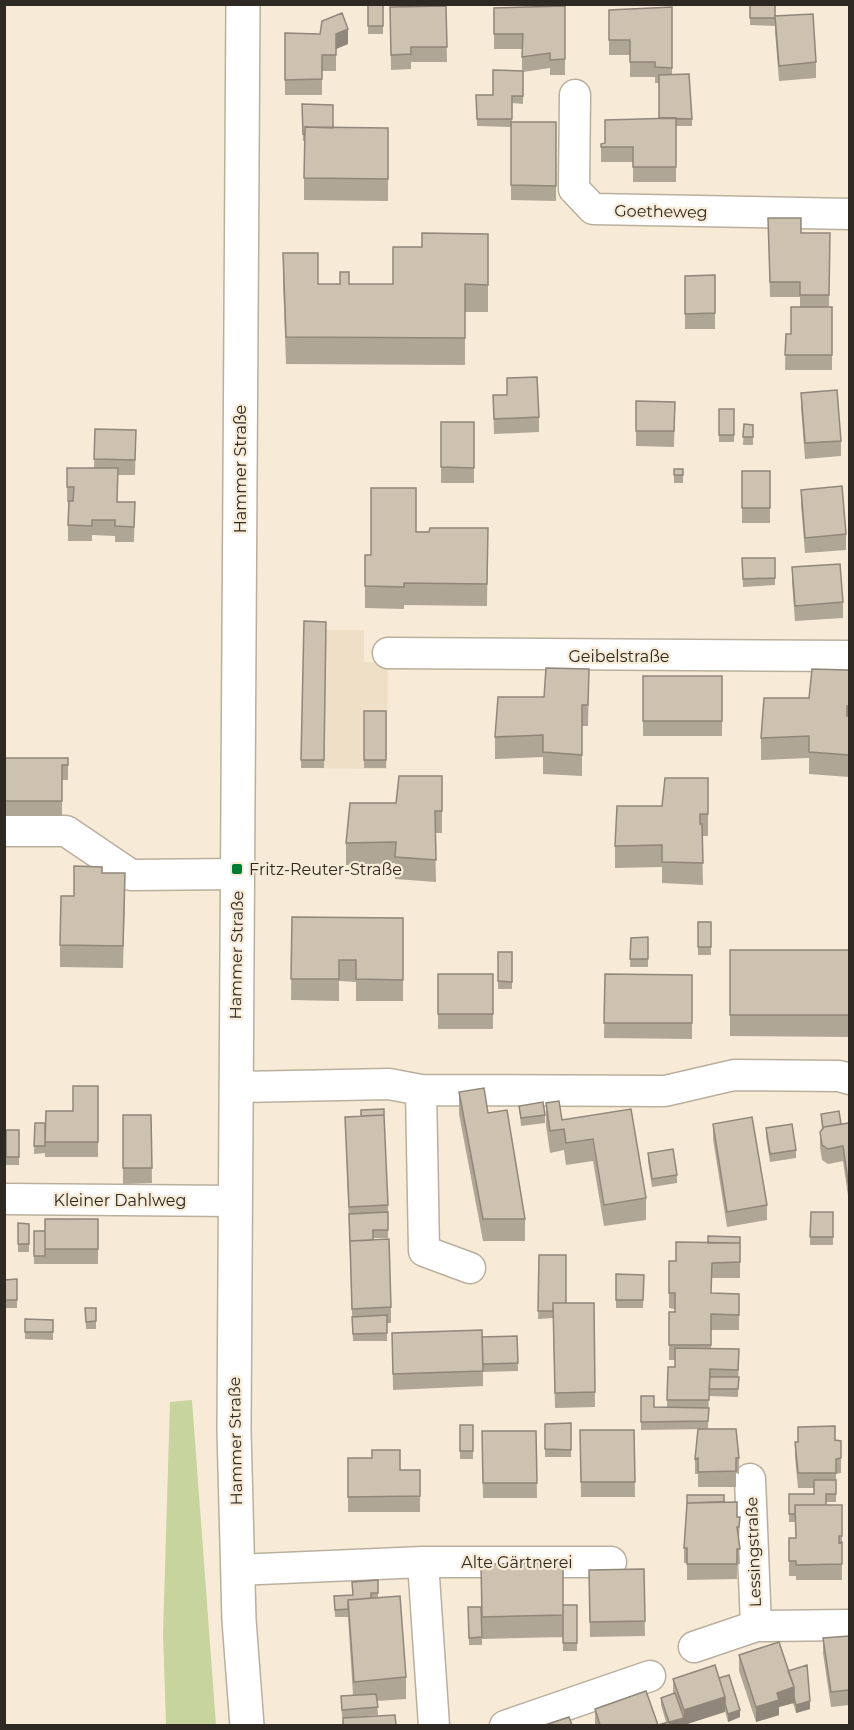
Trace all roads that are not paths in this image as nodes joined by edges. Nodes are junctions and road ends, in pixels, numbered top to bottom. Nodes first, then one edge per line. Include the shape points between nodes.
1 (243, 4) edge
2 (575, 95) dead end
3 (849, 214) edge
4 (388, 653) dead end
5 (849, 656) edge
6 (4, 831) edge
7 (237, 874) junction
8 (849, 1079) edge
9 (235, 1087) junction
10 (421, 1090) junction
11 (4, 1199) edge
12 (235, 1201) junction
13 (470, 1268) dead end
14 (750, 1479) dead end
15 (423, 1562) junction
16 (611, 1562) dead end
17 (238, 1570) junction
18 (849, 1625) edge
19 (756, 1626) junction
20 (694, 1647) dead end
21 (650, 1676) dead end
22 (247, 1725) edge
23 (434, 1725) edge
24 (505, 1725) edge

1 - 7 main road, Hammer Straße
2 - 3 street, Goetheweg via 574,189 593,209
4 - 5 street, Geibelstraße
6 - 7 street via 66,831 131,875
7 - 9 main road, Hammer Straße
8 - 10 street via 734,1075 665,1091
9 - 10 street via 389,1084
9 - 12 main road, Hammer Straße
10 - 13 street via 424,1251
11 - 12 street, Kleiner Dahlweg
12 - 17 main road, Hammer Straße
14 - 19 street, Lessingstraße
15 - 16 street, Alte Gärtnerei
15 - 17 street, Alte Gärtnerei
15 - 23 street
17 - 22 main road, Hammer Straße
18 - 19 street, Lessingstraße
19 - 20 street, Lessingstraße
21 - 24 street

